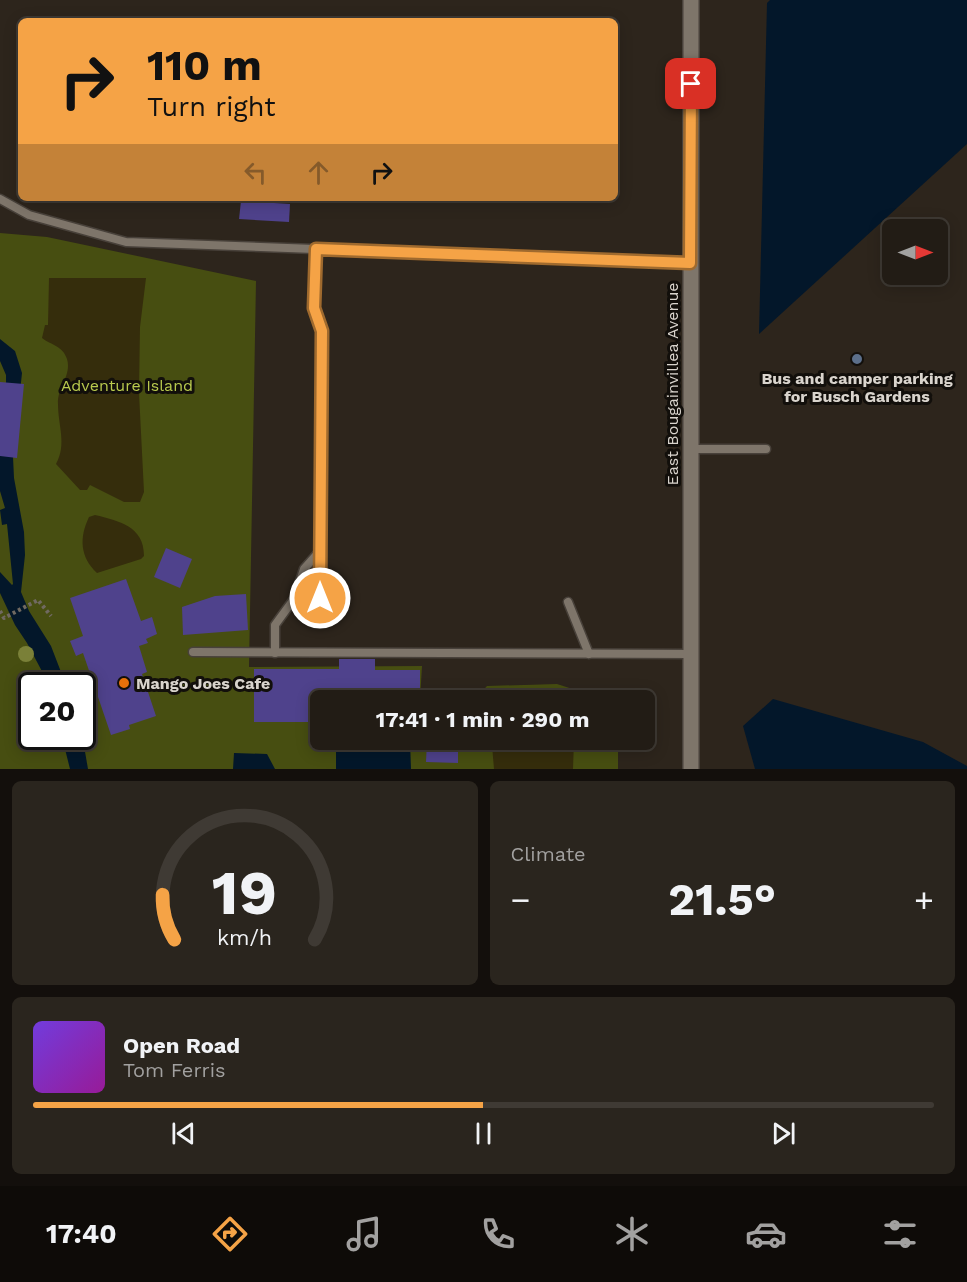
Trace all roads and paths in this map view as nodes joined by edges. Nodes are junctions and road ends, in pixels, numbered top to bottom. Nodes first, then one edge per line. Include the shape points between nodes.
1 (691, 0) edge
2 (0, 199) edge
3 (316, 249) junction
4 (690, 263) junction
5 (690, 449) junction
6 (766, 449) dead end
7 (320, 551) junction
8 (294, 599) junction
9 (568, 602) dead end
10 (0, 611) edge
11 (51, 616) dead end
12 (192, 652) dead end
13 (275, 653) junction
14 (588, 654) junction
15 (691, 654) junction
16 (691, 769) edge

1 - 4 street, East Bougainvillea Avenue
2 - 3 lane via 28,215 126,242
3 - 4 lane
3 - 7 lane via 314,308 322,331
4 - 5 street, East Bougainvillea Avenue
5 - 6 lane
5 - 15 street, East Bougainvillea Avenue
7 - 8 lane via 304,569
7 - 8 lane via 320,598
8 - 13 lane via 275,625
9 - 14 lane
10 - 11 path via 4,618 38,600
12 - 13 lane
13 - 14 lane
14 - 15 lane
15 - 16 street, East Bougainvillea Avenue

